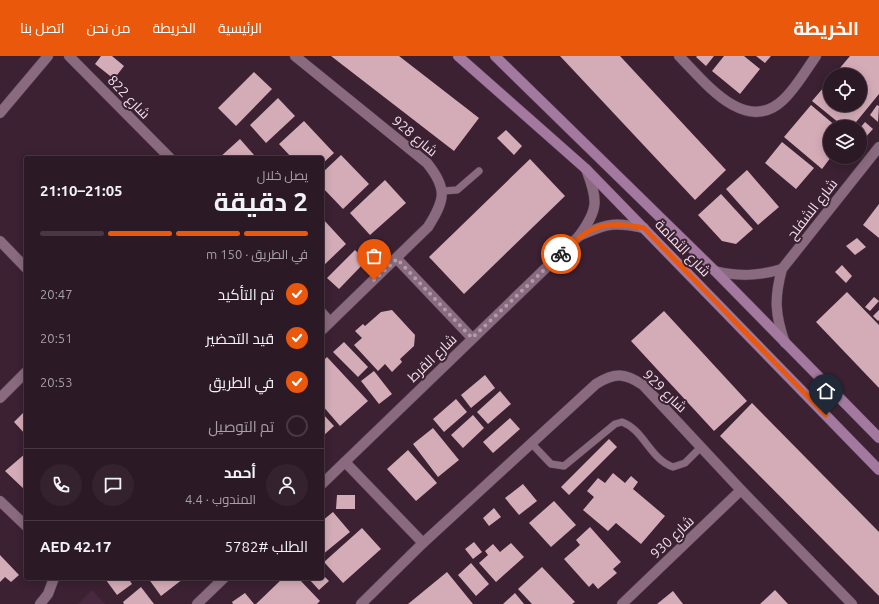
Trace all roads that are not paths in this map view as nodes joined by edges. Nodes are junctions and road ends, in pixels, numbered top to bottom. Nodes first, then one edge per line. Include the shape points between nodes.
1 (48, 56) edge
2 (69, 56) edge
3 (295, 56) edge
4 (458, 56) edge
5 (495, 56) edge
6 (679, 56) edge
7 (816, 56) edge
8 (0, 113) edge
9 (879, 147) edge
10 (168, 156) edge
11 (586, 169) junction
12 (479, 170) dead end
13 (443, 191) junction
14 (644, 228) junction
15 (580, 236) junction
16 (0, 242) edge
17 (397, 259) junction
18 (24, 266) edge
19 (782, 269) junction
20 (715, 271) junction
21 (324, 315) edge
22 (330, 322) junction
23 (324, 328) edge
24 (472, 338) junction
25 (786, 344) junction
26 (24, 374) edge
27 (0, 398) edge
28 (879, 438) edge
29 (531, 443) junction
30 (701, 447) junction
31 (345, 462) junction
32 (879, 470) edge
33 (324, 482) edge
34 (741, 490) junction
35 (0, 501) edge
36 (24, 524) edge
37 (423, 543) junction
38 (53, 580) edge
39 (222, 580) edge
40 (40, 604) edge
41 (197, 604) edge
42 (361, 604) edge
43 (622, 604) edge
44 (852, 604) edge

1 - 8 street
2 - 10 street, شارع 822
3 - 13 street, شارع 928 via 427,163 438,176
4 - 11 street, شارع الثمامة
5 - 20 street, شارع الثمامة
6 - 7 street via 727,102 741,110 755,112 769,110 783,100
9 - 19 street, شارع الشفلح
11 - 14 street, شارع الثمامة
11 - 15 street, شارع القرط via 594,190 595,207
12 - 13 lane via 457,190
13 - 17 street via 440,208 428,227
14 - 15 street, شارع القرط via 606,225
14 - 32 street, شارع الثمامة
15 - 24 street, شارع القرط
16 - 18 street
17 - 22 street
17 - 24 street
19 - 20 street via 749,276
19 - 25 street, شارع الشفلح via 776,307 779,326
20 - 25 street, شارع الثمامة
21 - 22 street
22 - 23 street
24 - 31 street, شارع القرط
25 - 28 street, شارع الثمامة
26 - 27 street
29 - 30 lane via 551,464 564,466 615,424 622,422 632,428 659,459 673,467 685,463
29 - 30 street, شارع 929 via 596,384 606,377 617,375 631,377 643,385
29 - 37 street, شارع 929
30 - 34 street, شارع 929
31 - 33 street, شارع القرط
31 - 37 street
34 - 43 street, شارع 930
34 - 44 street, شارع 929
35 - 36 street
37 - 42 street, شارع 929
38 - 40 street via 48,594
39 - 41 street

